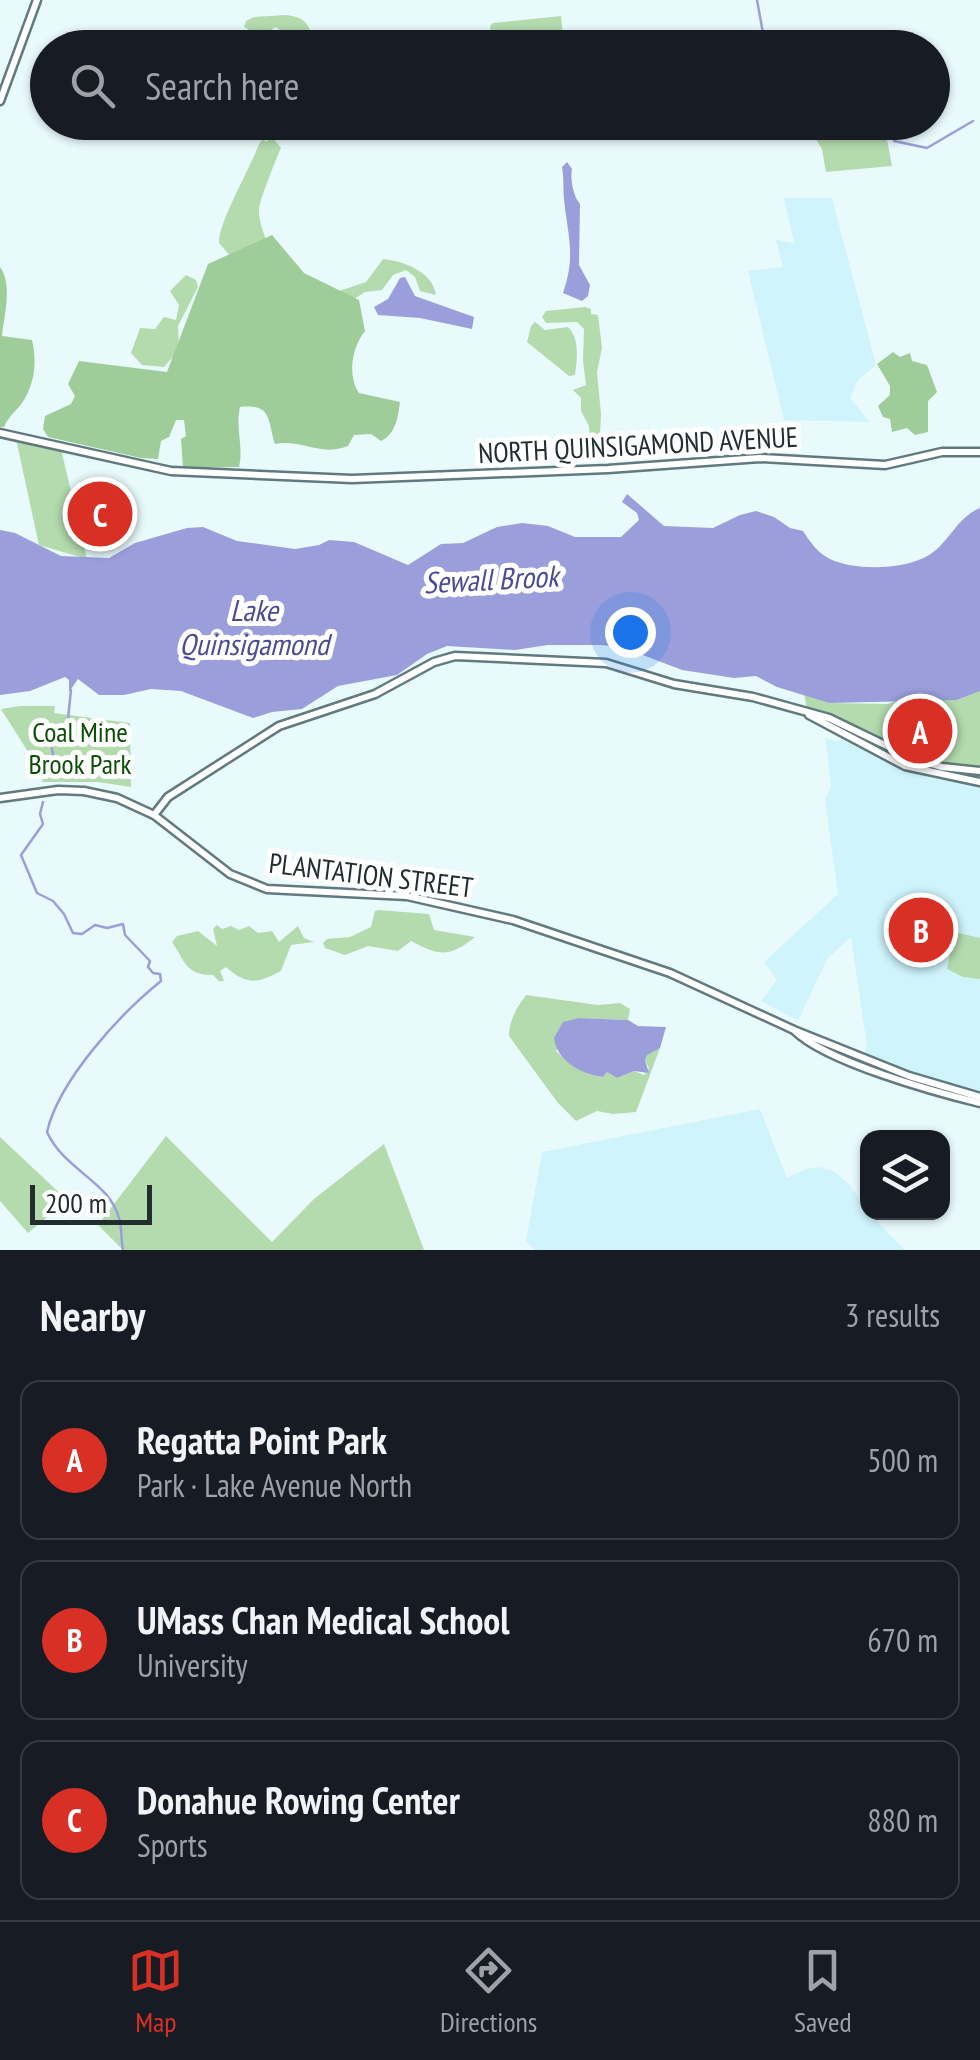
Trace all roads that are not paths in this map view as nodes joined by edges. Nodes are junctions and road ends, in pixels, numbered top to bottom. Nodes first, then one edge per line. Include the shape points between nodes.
1 (37, 0) edge
2 (0, 98) edge
3 (0, 433) edge
4 (980, 452) edge
5 (808, 714) junction
6 (980, 771) edge
7 (980, 782) edge
8 (2, 795) edge
9 (164, 801) junction
10 (138, 806) junction
11 (154, 815) junction
12 (980, 1100) edge

1 - 2 main road
3 - 4 main road, NORTH QUINSIGAMOND AVENUE via 171,471 338,479 760,458 885,464
5 - 6 main road via 841,722 925,762
5 - 7 main road via 904,766
5 - 9 main road via 594,660 454,656 376,694 288,722
8 - 10 main road, PLANTATION STREET via 84,791
9 - 10 main road
9 - 11 main road
10 - 11 main road, PLANTATION STREET
11 - 12 main road, PLANTATION STREET via 221,868 266,889 390,895 480,910 670,973 852,1055

